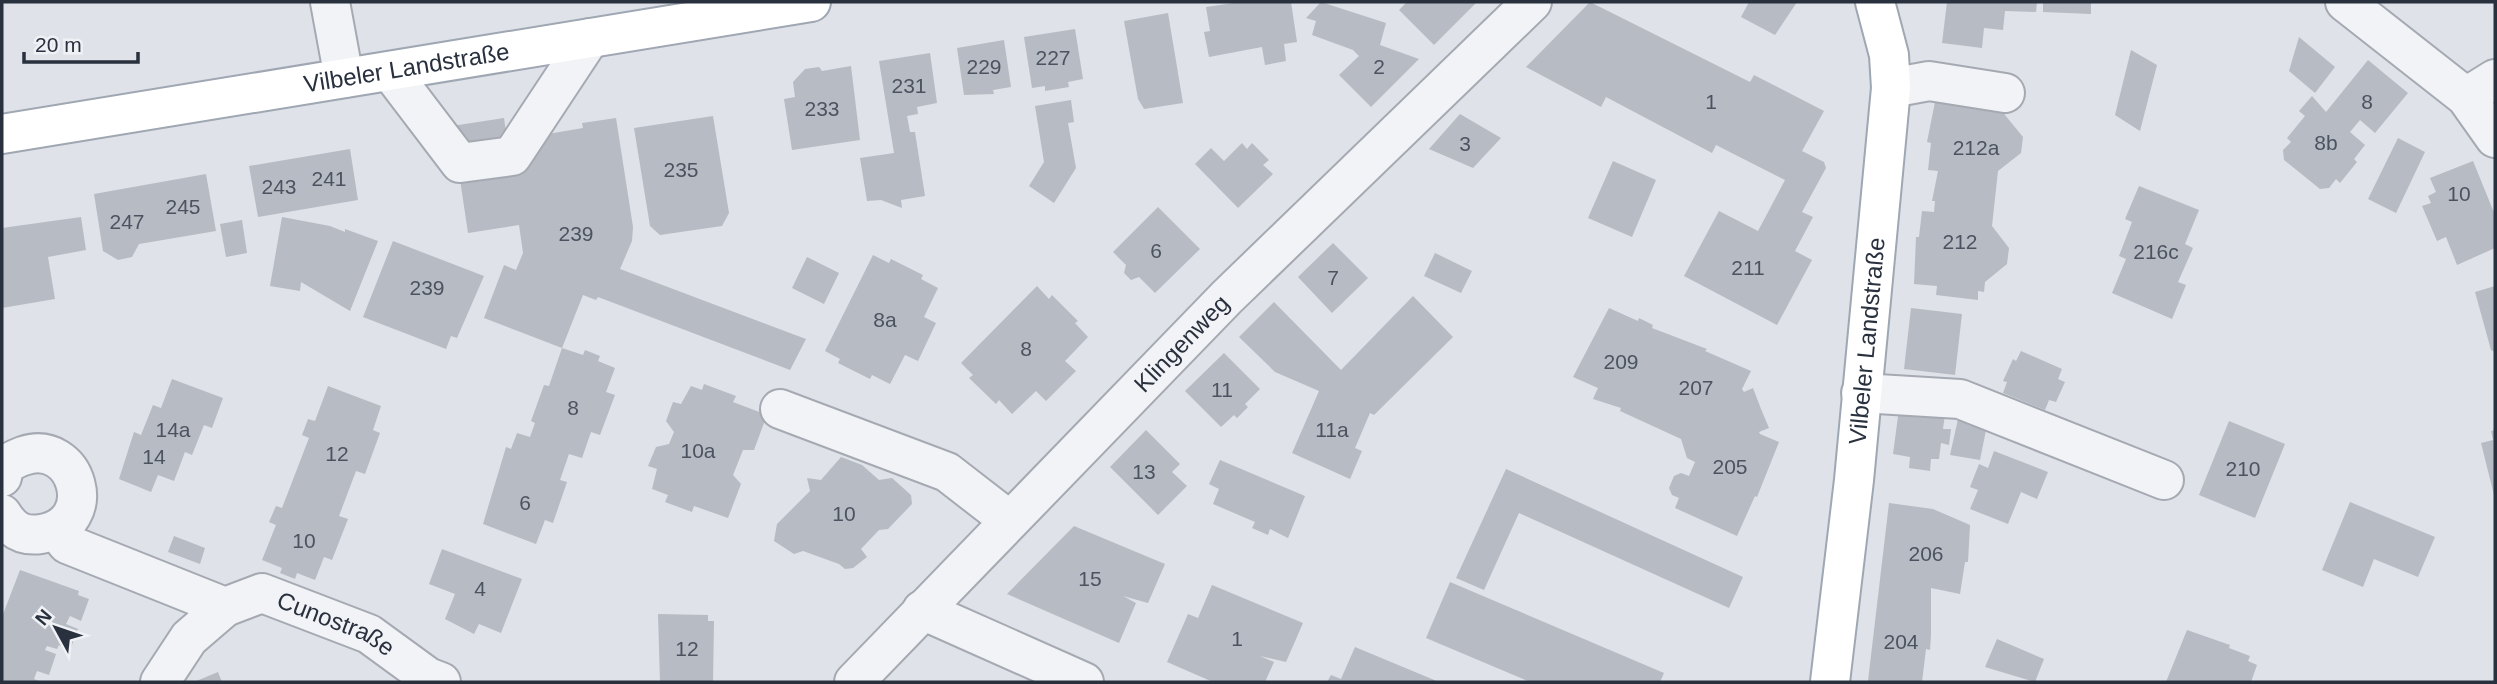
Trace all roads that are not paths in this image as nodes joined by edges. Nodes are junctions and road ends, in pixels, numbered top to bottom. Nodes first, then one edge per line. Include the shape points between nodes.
1 (330, 2) edge
2 (811, 2) edge
3 (1875, 2) edge
4 (2345, 2) edge
5 (1525, 6) edge
6 (590, 38) junction
7 (390, 71) junction
8 (344, 78) junction
9 (1891, 88) junction
10 (2481, 88) edge
11 (2005, 93) dead end
12 (2, 134) edge
13 (2495, 138) edge
14 (1861, 393) junction
15 (780, 408) dead end
16 (2, 477) edge
17 (2164, 480) dead end
18 (2, 514) edge
19 (1009, 520) junction
20 (57, 531) junction
21 (160, 582) junction
22 (225, 607) junction
23 (922, 610) junction
24 (189, 638) junction
25 (160, 682) edge
26 (441, 682) edge
27 (855, 682) edge
28 (1084, 682) edge
29 (1830, 682) edge

1 - 8 street
2 - 6 main road, Vilbeler Landstraße
3 - 9 main road, Vilbeler Landstraße via 1889,55
4 - 10 street
5 - 19 street, Klingenweg via 1227,297
6 - 7 main road, Vilbeler Landstraße
6 - 7 street via 512,156 460,163
7 - 8 main road, Vilbeler Landstraße
8 - 12 main road, Vilbeler Landstraße
9 - 11 street via 1929,81
9 - 14 main road, Vilbeler Landstraße
10 - 13 street
14 - 17 street via 1960,399
14 - 29 main road, Vilbeler Landstraße
15 - 19 street via 947,472
16 - 20 street via 12,460 35,452 60,459 77,483 75,512
18 - 20 street via 10,527 29,536
19 - 23 street, Klingenweg
20 - 21 street via 67,544
21 - 22 street
21 - 24 street
22 - 24 street, Cunostraße
22 - 26 street, Cunostraße via 262,593 369,634
23 - 27 street, Klingenweg
23 - 28 street
24 - 25 street, Cunostraße

